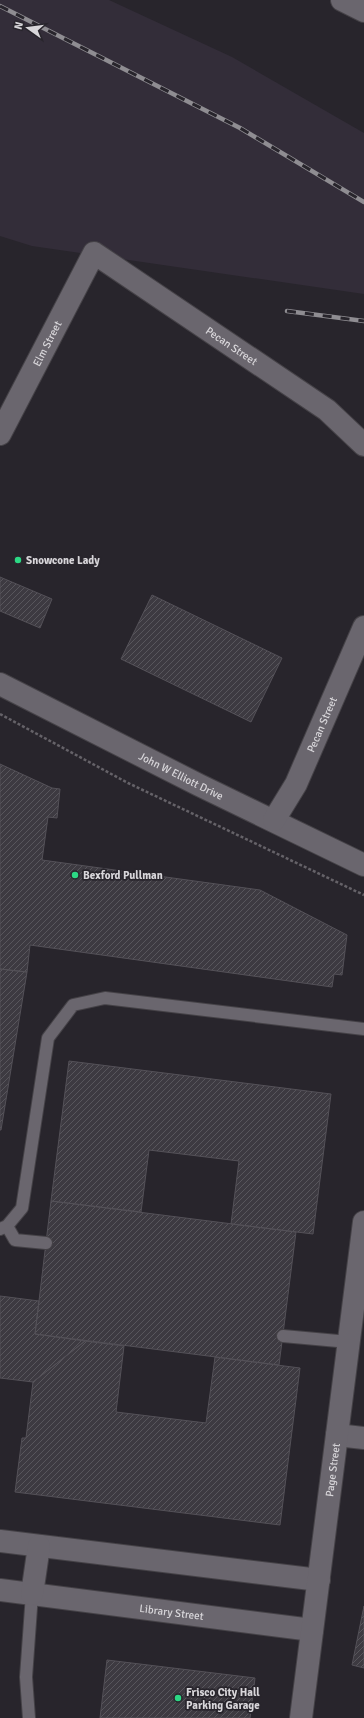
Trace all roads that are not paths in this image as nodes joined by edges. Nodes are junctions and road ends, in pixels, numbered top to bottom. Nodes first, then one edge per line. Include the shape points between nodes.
1 (94, 253) joint
2 (0, 434) edge
3 (364, 445) edge
4 (364, 626) edge
5 (0, 684) edge
6 (274, 820) junction
7 (364, 865) edge
8 (364, 1029) edge
9 (364, 1222) edge
10 (4, 1227) edge
11 (46, 1242) dead end
12 (283, 1336) dead end
13 (349, 1342) junction
14 (337, 1435) junction
15 (364, 1438) edge
16 (0, 1541) edge
17 (39, 1546) junction
18 (319, 1580) junction
19 (0, 1590) edge
20 (32, 1594) junction
21 (312, 1630) junction
22 (29, 1718) edge
23 (301, 1718) edge

1 - 2 street, Elm Street
1 - 3 street, Pecan Street via 327,410
4 - 6 street, Pecan Street via 296,784
5 - 6 street, John W Elliott Drive
6 - 7 street, John W Elliott Drive
8 - 10 lane via 105,998 73,1006 48,1038 22,1208
9 - 13 street, Page Street
10 - 11 lane via 14,1240
12 - 13 lane
13 - 14 street, Page Street
14 - 15 street
14 - 18 street, Page Street
16 - 17 street
17 - 18 street
17 - 20 street
18 - 21 street, Page Street
19 - 20 street, Library Street
20 - 21 street, Library Street
20 - 22 lane via 26,1677
21 - 23 street, Page Street

